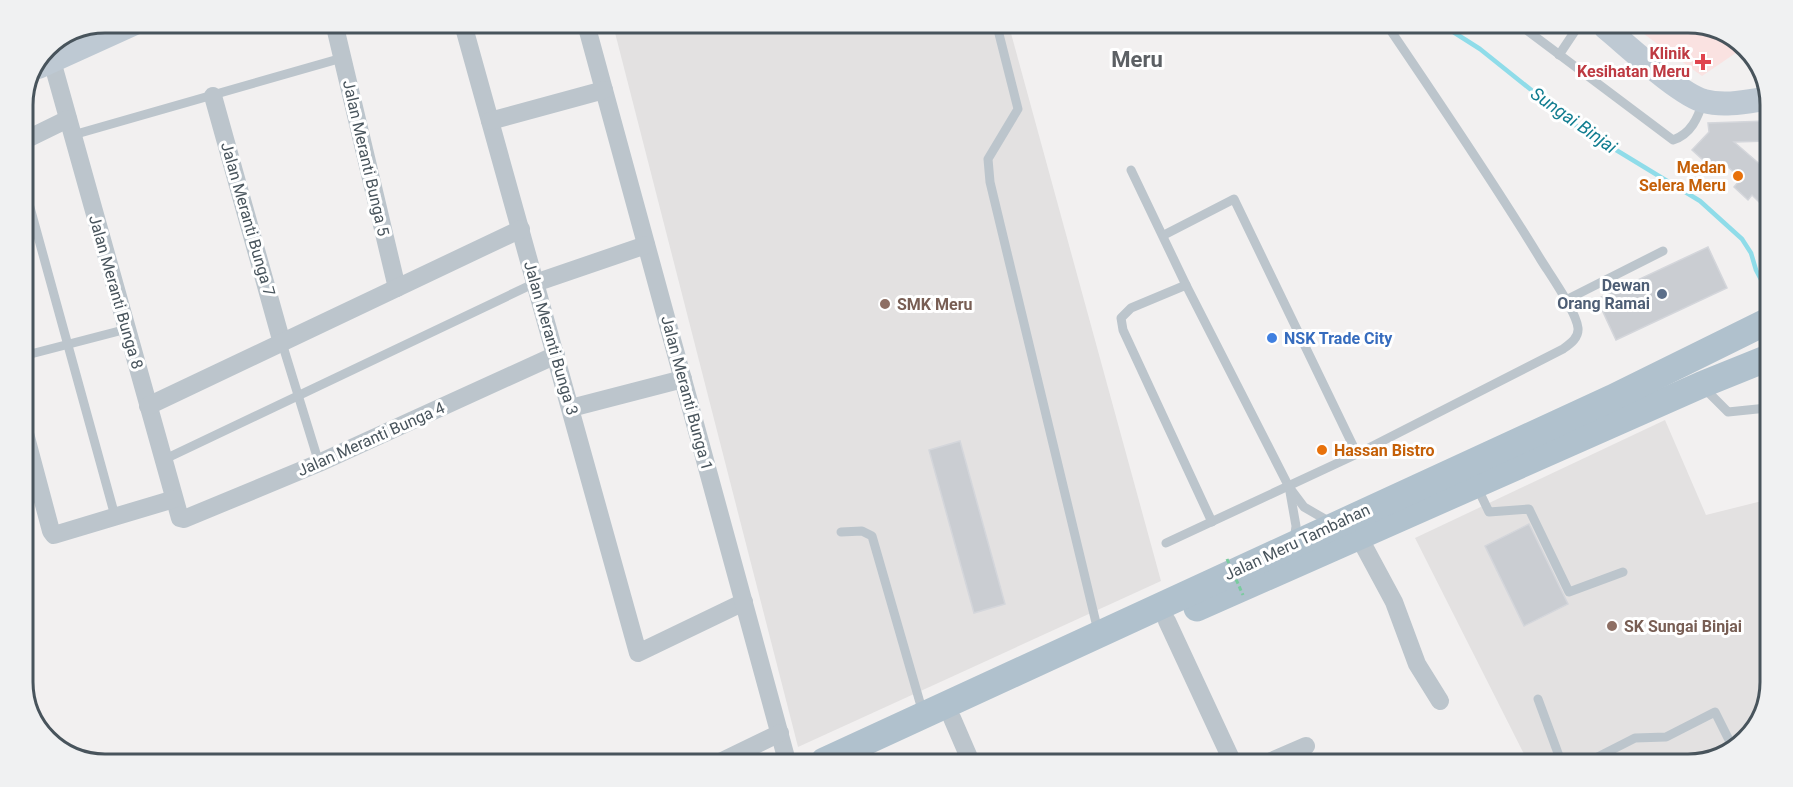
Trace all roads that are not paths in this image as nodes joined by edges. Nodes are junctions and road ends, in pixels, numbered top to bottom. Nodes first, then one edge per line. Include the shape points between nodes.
1 (109, 33) edge
2 (342, 33) edge
3 (466, 33) edge
4 (588, 33) edge
5 (999, 33) edge
6 (1392, 33) edge
7 (1530, 33) edge
8 (1574, 33) edge
9 (1612, 33) edge
10 (1559, 55) junction
11 (342, 58) junction
12 (46, 63) edge
13 (45, 64) edge
14 (604, 90) junction
15 (213, 96) junction
16 (1760, 100) edge
17 (1703, 101) junction
18 (490, 121) junction
19 (70, 128) junction
20 (33, 138) edge
21 (1131, 170) dead end
22 (33, 218) edge
23 (521, 229) junction
24 (1164, 235) junction
25 (646, 245) junction
26 (1663, 251) dead end
27 (535, 283) junction
28 (1186, 285) junction
29 (397, 288) junction
30 (1566, 300) junction
31 (1760, 325) edge
32 (127, 329) junction
33 (282, 343) junction
34 (68, 344) junction
35 (33, 353) edge
36 (556, 355) junction
37 (1760, 361) edge
38 (683, 379) junction
39 (1701, 385) junction
40 (298, 394) junction
41 (148, 406) junction
42 (571, 408) junction
43 (1760, 409) edge
44 (1357, 454) junction
45 (163, 460) junction
46 (319, 463) junction
47 (33, 464) edge
48 (1476, 485) junction
49 (1289, 487) junction
50 (174, 499) junction
51 (115, 516) junction
52 (184, 519) joint
53 (1212, 522) junction
54 (1334, 524) junction
55 (841, 532) dead end
56 (1359, 537) junction
57 (1166, 543) dead end
58 (1294, 543) junction
59 (1623, 572) dead end
60 (744, 602) junction
61 (1167, 621) junction
62 (1099, 633) junction
63 (1538, 699) dead end
64 (1440, 701) dead end
65 (924, 715) junction
66 (952, 718) junction
67 (780, 733) junction
68 (1729, 741) edge
69 (1306, 746) dead end
70 (736, 754) edge
71 (785, 754) edge
72 (839, 754) edge
73 (875, 754) edge
74 (968, 754) edge
75 (1229, 754) edge
76 (1288, 754) edge
77 (1558, 754) edge
78 (1604, 754) edge

1 - 12 street
2 - 11 street, Jalan Meranti Bunga 5
3 - 18 street, Jalan Meranti Bunga 3
4 - 14 street, Jalan Meranti Bunga 1
5 - 62 lane via 1018,110 988,159 990,182
6 - 30 lane
7 - 10 lane
8 - 10 lane
9 - 17 street via 1686,93
10 - 17 lane via 1673,140 1683,137 1695,122
11 - 15 lane
11 - 29 street, Jalan Meranti Bunga 5
13 - 19 street, Jalan Meranti Bunga 8
14 - 18 street
14 - 25 street, Jalan Meranti Bunga 1
15 - 19 lane
15 - 33 street, Jalan Meranti Bunga 7
16 - 17 street
18 - 23 street, Jalan Meranti Bunga 3
19 - 20 street
19 - 32 street, Jalan Meranti Bunga 8
21 - 24 lane
22 - 34 lane
23 - 27 street, Jalan Meranti Bunga 3
23 - 29 street
24 - 28 lane
24 - 44 lane via 1234,199
25 - 27 street
25 - 38 street, Jalan Meranti Bunga 1
26 - 30 lane
27 - 36 street, Jalan Meranti Bunga 3
27 - 40 lane
28 - 49 lane
28 - 53 lane via 1131,308 1121,318 1123,330
29 - 33 street
30 - 44 lane via 1578,328 1571,344
31 - 54 main road, Jalan Meru Tambahan via 1612,398
32 - 34 lane
32 - 41 street, Jalan Meranti Bunga 8
33 - 40 lane
33 - 41 street
34 - 35 lane
34 - 51 lane
36 - 42 street, Jalan Meranti Bunga 3
36 - 46 street, Jalan Meranti Bunga 4
37 - 39 main road, Jalan Meru Tambahan
38 - 42 street
38 - 60 street, Jalan Meranti Bunga 1
39 - 43 lane via 1728,412
39 - 48 main road, Jalan Meru Tambahan
40 - 45 lane
40 - 46 lane
41 - 45 street, Jalan Meranti Bunga 8
42 - 60 street, Jalan Meranti Bunga 3 via 638,653
44 - 49 lane
45 - 50 street, Jalan Meranti Bunga 8
46 - 52 street, Jalan Meranti Bunga 4
47 - 51 street via 54,535
48 - 56 main road, Jalan Meru Tambahan
48 - 59 lane via 1489,512 1528,509 1569,592
49 - 53 lane
49 - 54 lane via 1304,507
49 - 58 lane via 1295,518
50 - 51 street
50 - 52 street, Jalan Meranti Bunga 8 via 180,518
53 - 57 lane
54 - 58 main road, Jalan Meru Tambahan
55 - 65 lane via 862,531 872,536
56 - 61 main road, Jalan Meru Tambahan
56 - 64 street via 1394,602 1417,664
58 - 62 main road, Jalan Meru Tambahan
60 - 67 street, Jalan Meranti Bunga 1
61 - 66 main road, Jalan Meru Tambahan
61 - 75 street
62 - 65 main road, Jalan Meru Tambahan
63 - 77 lane
65 - 72 main road, Jalan Meru Tambahan
66 - 73 main road, Jalan Meru Tambahan
66 - 74 street
67 - 70 street
67 - 71 street, Jalan Meranti Bunga 1
68 - 78 lane via 1715,712 1666,737 1635,738
69 - 76 street

